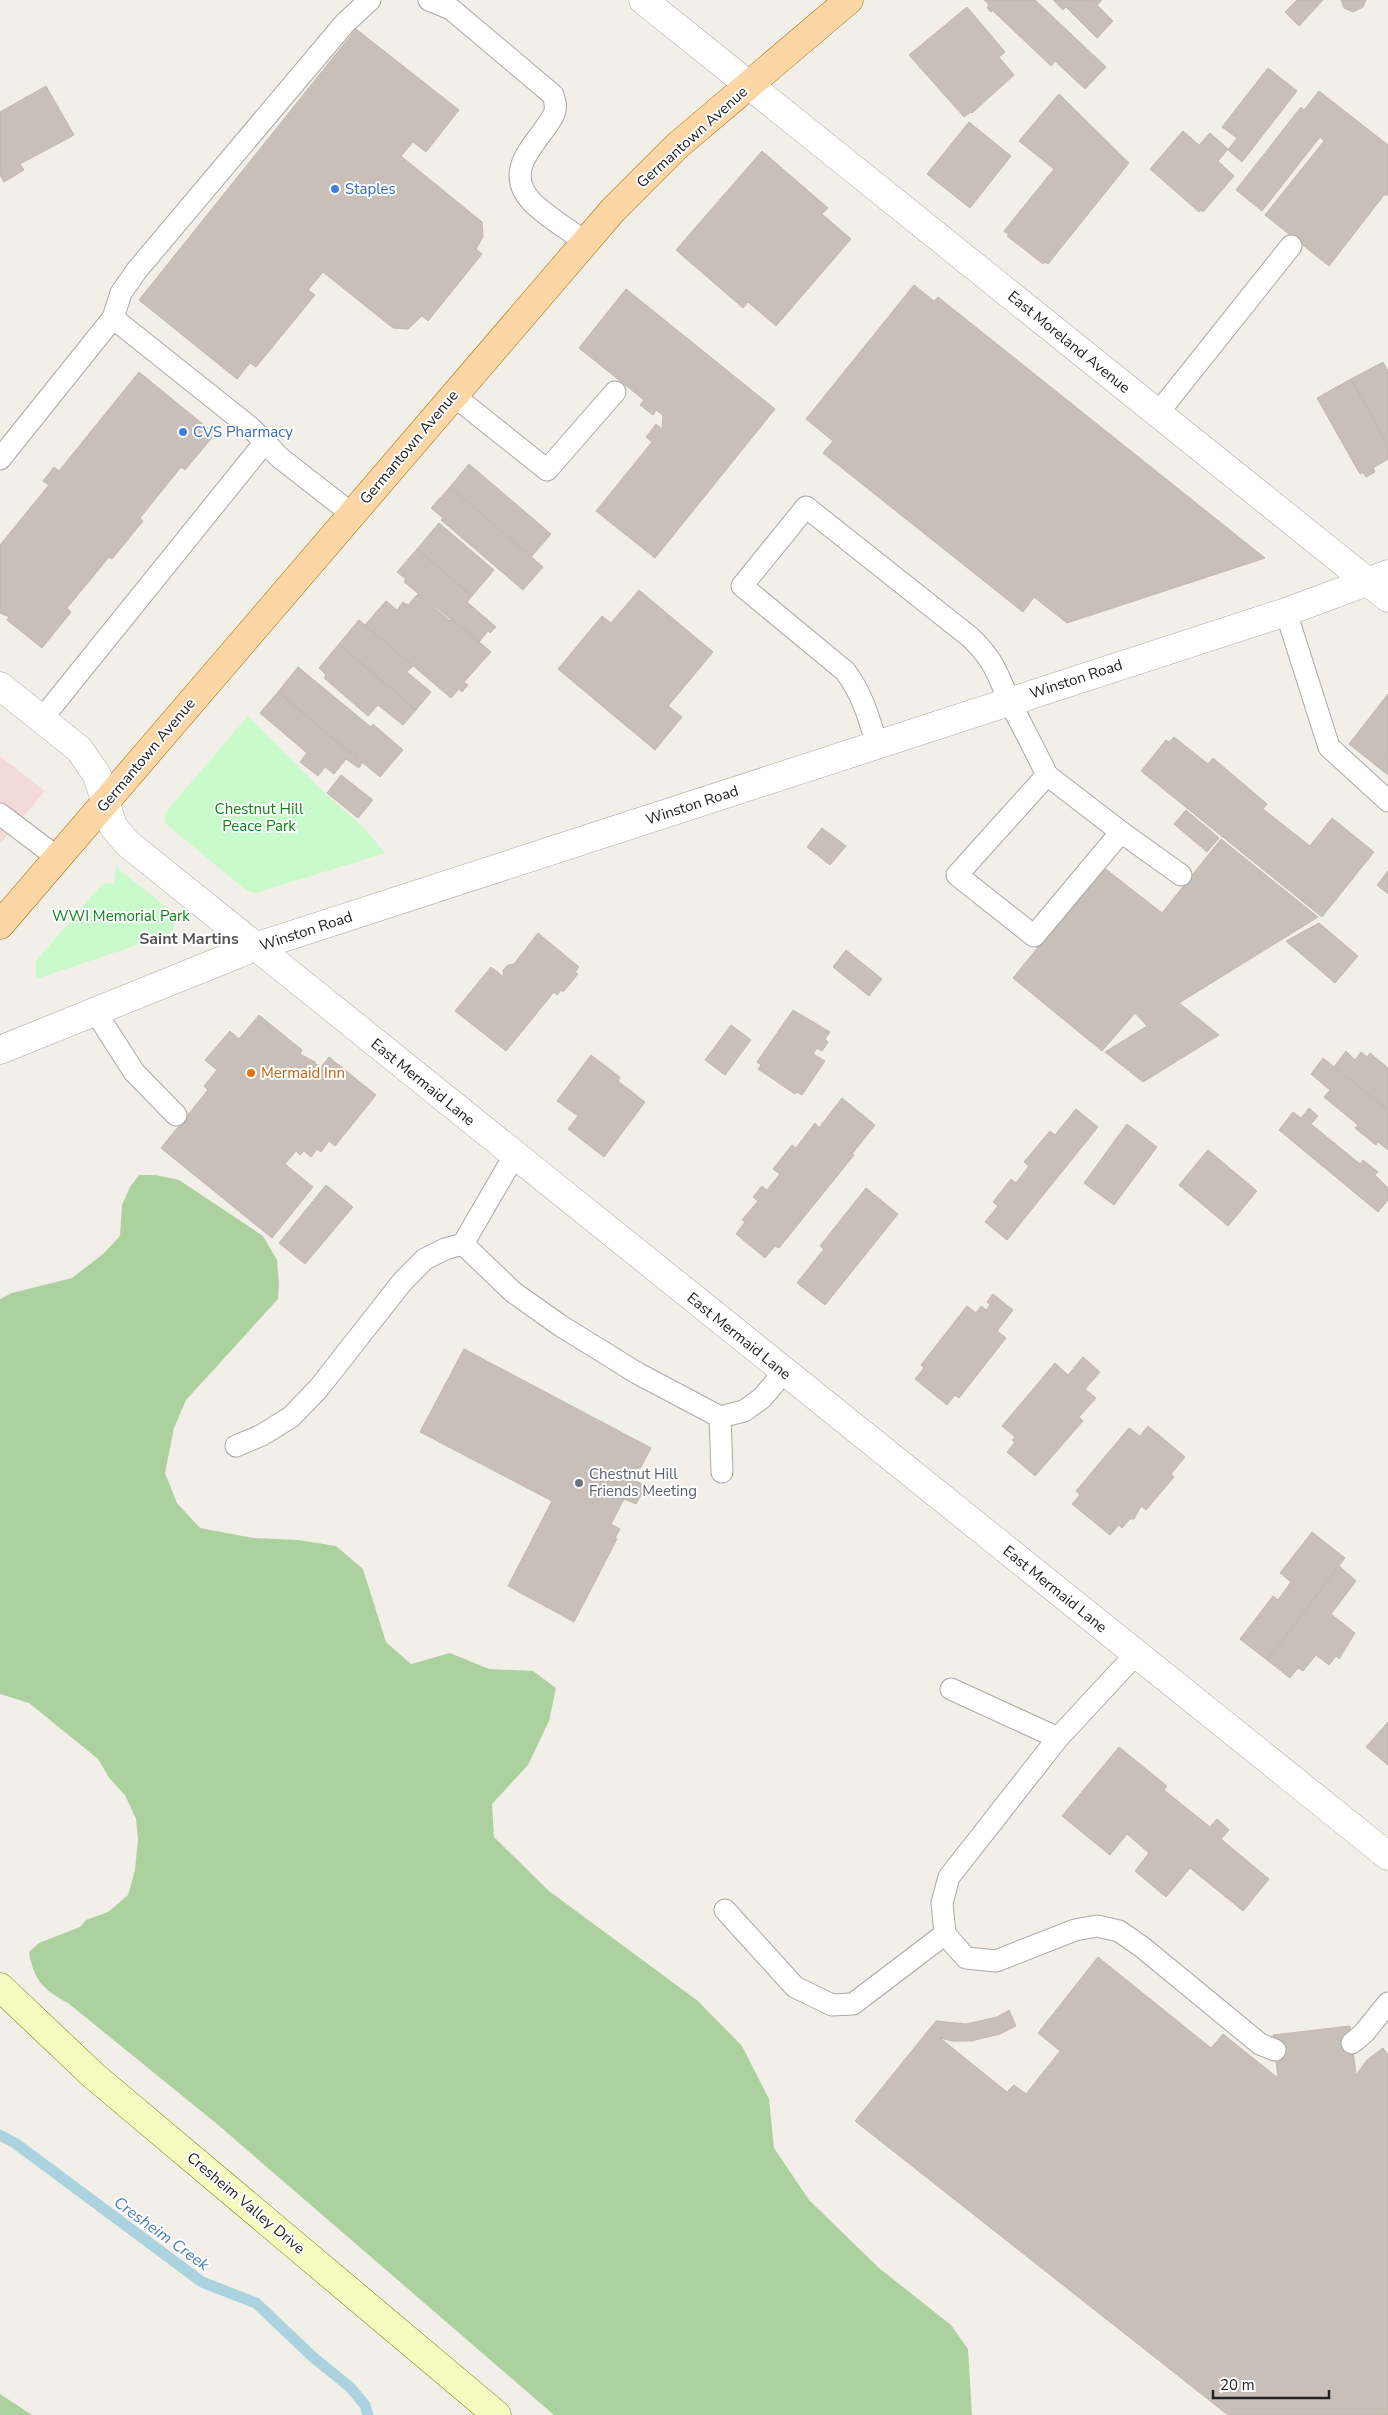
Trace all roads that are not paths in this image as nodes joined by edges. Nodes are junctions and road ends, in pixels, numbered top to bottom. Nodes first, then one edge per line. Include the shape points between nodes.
1 (370, 0) edge
2 (429, 0) edge
3 (643, 0) edge
4 (850, 0) edge
5 (750, 85) junction
6 (585, 242) junction
7 (1292, 246) dead end
8 (112, 318) junction
9 (615, 392) dead end
10 (453, 395) junction
11 (1158, 413) junction
12 (265, 442) junction
13 (0, 459) edge
14 (352, 514) junction
15 (1382, 585) edge
16 (1286, 612) junction
17 (0, 686) edge
18 (1010, 701) junction
19 (41, 720) junction
20 (877, 745) junction
21 (1047, 775) junction
22 (1388, 801) edge
23 (104, 803) junction
24 (0, 814) edge
25 (1121, 832) junction
26 (58, 858) junction
27 (1181, 875) dead end
28 (0, 924) edge
29 (255, 947) junction
30 (95, 1011) junction
31 (0, 1050) edge
32 (176, 1115) dead end
33 (514, 1156) junction
34 (463, 1244) junction
35 (784, 1372) junction
36 (720, 1417) junction
37 (236, 1446) dead end
38 (722, 1472) dead end
39 (1136, 1654) junction
40 (951, 1689) dead end
41 (1058, 1738) junction
42 (1388, 1856) edge
43 (725, 1910) dead end
44 (945, 1934) junction
45 (0, 1987) edge
46 (1388, 2003) edge
47 (1352, 2043) dead end
48 (1275, 2050) dead end
49 (497, 2415) edge

1 - 8 lane via 345,23 159,242 121,293
2 - 6 lane via 451,9 553,95 554,113 529,147 521,169 522,187 532,202
3 - 5 street, East Moreland Avenue
4 - 5 main road, Germantown Avenue
5 - 6 main road, Germantown Avenue via 677,146
5 - 11 street, East Moreland Avenue
6 - 10 main road, Germantown Avenue
7 - 11 lane
8 - 12 lane
8 - 13 lane
9 - 10 lane via 547,470
10 - 14 main road, Germantown Avenue
11 - 15 street, East Moreland Avenue
12 - 14 lane via 279,457
12 - 19 lane
14 - 23 main road, Germantown Avenue
15 - 16 street, Winston Road
16 - 18 street, Winston Road
16 - 22 lane via 1329,747
17 - 19 street, East Mermaid Lane
18 - 20 street, Winston Road
18 - 20 lane via 985,651 806,507 742,586 845,671 856,684
18 - 21 lane
19 - 23 street, East Mermaid Lane via 84,755 97,775
20 - 29 street, Winston Road
21 - 25 lane
21 - 25 lane via 957,875 1034,936
23 - 26 main road, Germantown Avenue
23 - 29 street, East Mermaid Lane via 113,826 127,843
24 - 26 lane
25 - 27 lane
26 - 28 main road, Germantown Avenue
29 - 30 street, Winston Road
29 - 33 street, East Mermaid Lane
30 - 31 street, Winston Road
30 - 32 lane via 134,1072
33 - 34 lane
33 - 35 street, East Mermaid Lane
34 - 36 lane via 513,1292 561,1326 637,1373
34 - 37 lane via 425,1259 403,1281 318,1390 291,1417
35 - 36 lane via 762,1398 744,1411
35 - 39 street, East Mermaid Lane
36 - 38 lane
39 - 41 lane
39 - 42 street, East Mermaid Lane
40 - 41 lane
41 - 44 lane via 949,1877 942,1903
43 - 44 lane via 795,1987 832,2005 853,2004
44 - 48 lane via 966,1958 996,1961 1074,1930 1097,1926 1119,1931 1260,2044
45 - 49 main road, Cresheim Valley Drive via 101,2082
46 - 47 lane

